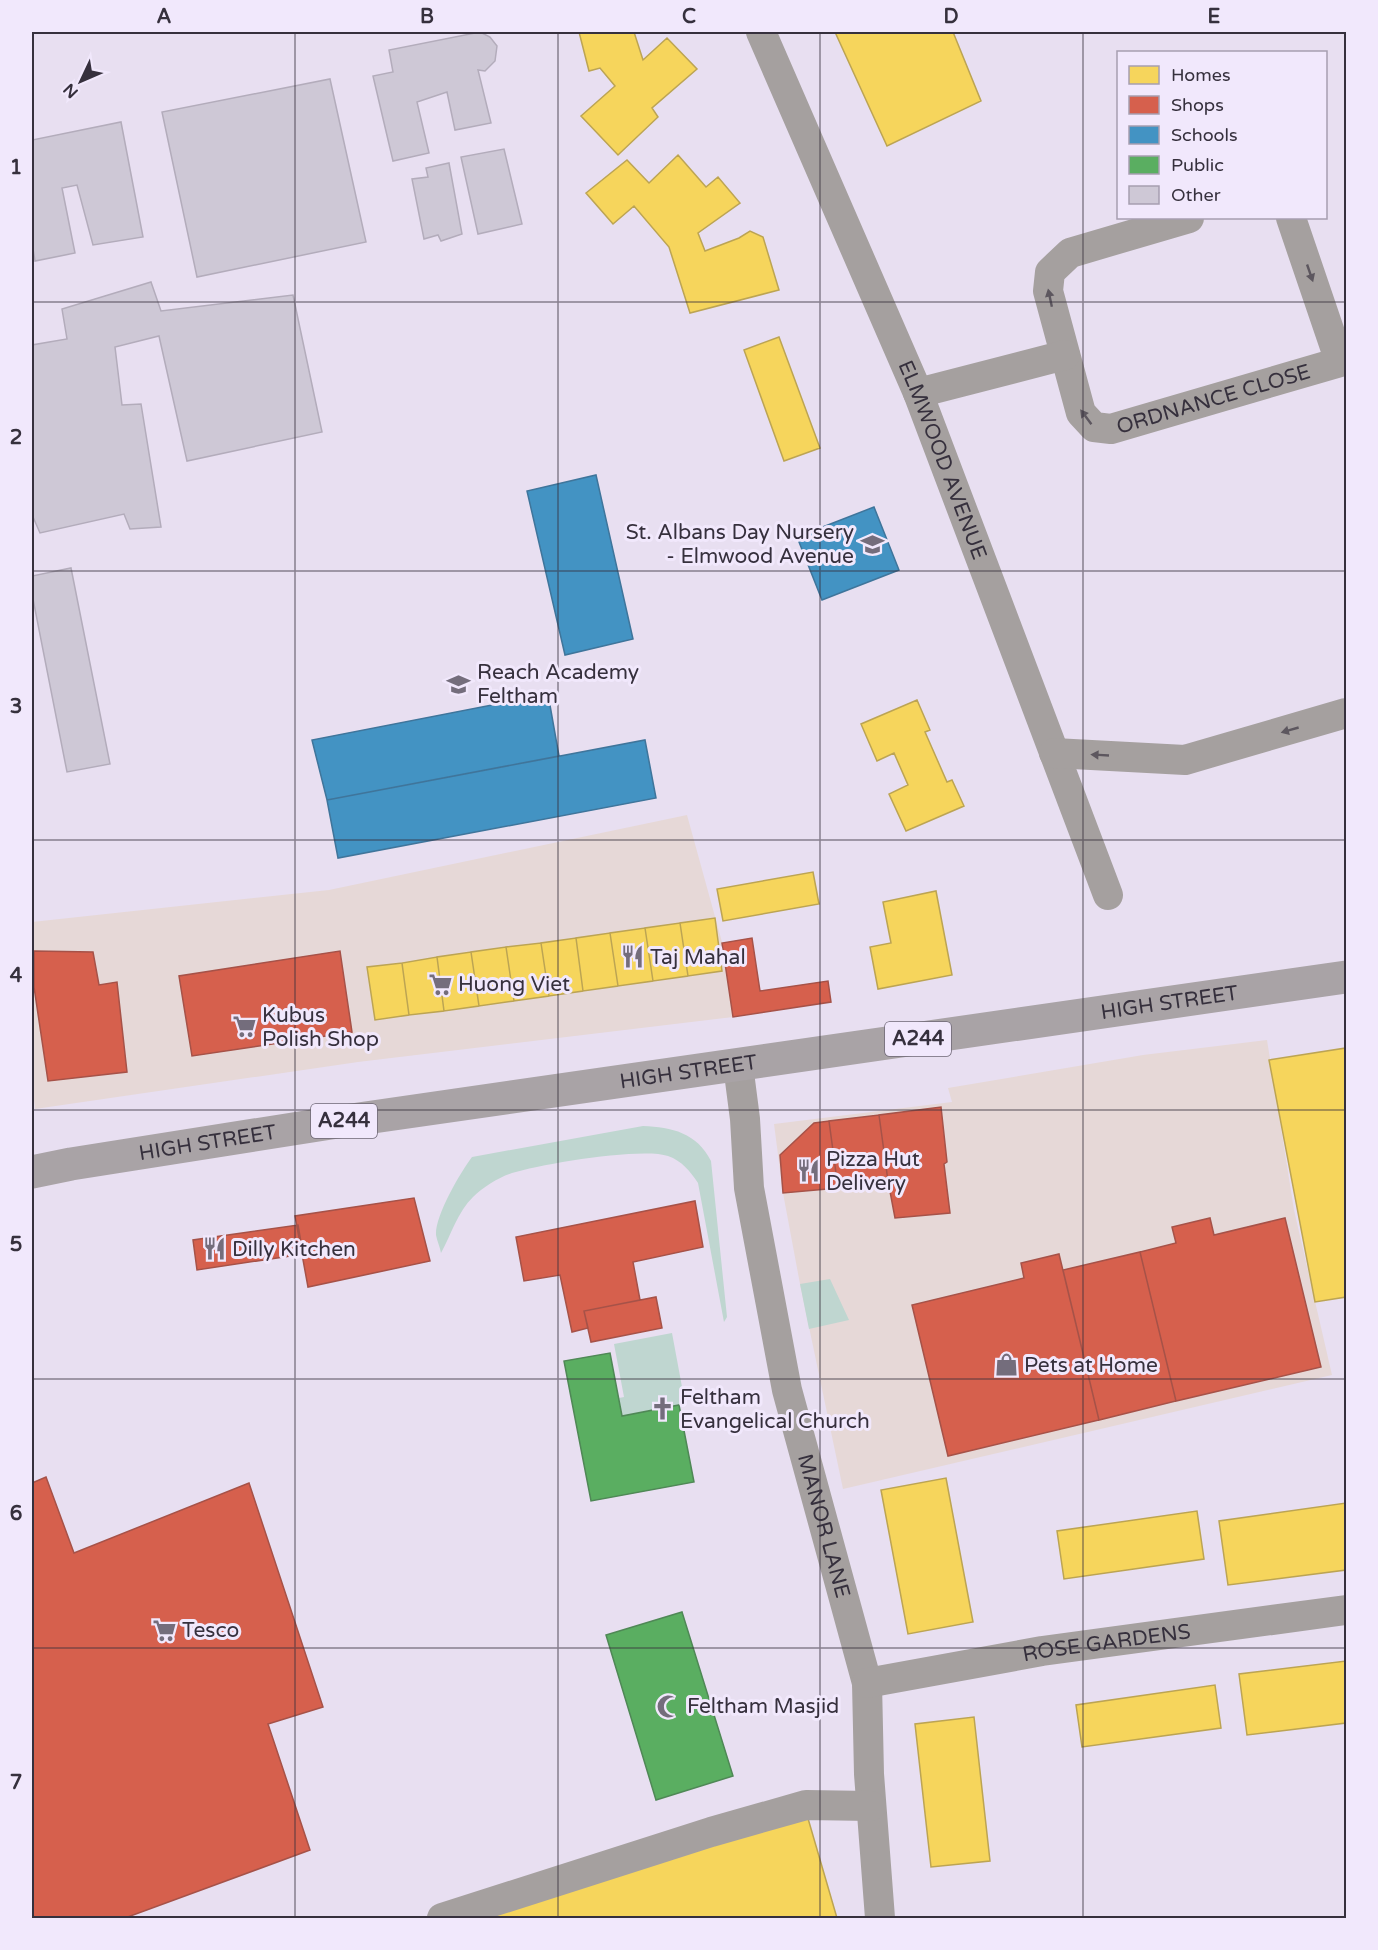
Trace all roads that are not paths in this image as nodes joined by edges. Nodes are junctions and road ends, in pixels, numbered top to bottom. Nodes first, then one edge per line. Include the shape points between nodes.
1 (761, 32) edge
2 (1186, 219) edge
3 (1291, 219) edge
4 (1065, 355) junction
5 (1343, 373) edge
6 (918, 393) junction
7 (1347, 714) edge
8 (1054, 753) junction
9 (1108, 895) dead end
10 (1347, 977) edge
11 (738, 1065) junction
12 (32, 1172) edge
13 (1347, 1610) edge
14 (867, 1683) junction
15 (871, 1806) junction
16 (442, 1918) edge
17 (880, 1918) edge

1 - 6 street, ELMWOOD AVENUE
4 -> 2 street, ORDNANCE CLOSE via 1048,291 1050,272 1070,253
3 -> 5 street, ORDNANCE CLOSE
5 -> 4 street, ORDNANCE CLOSE via 1111,429 1094,427 1081,413
4 - 6 street
6 - 8 street, ELMWOOD AVENUE
7 -> 8 street via 1185,760
8 - 9 street, ELMWOOD AVENUE
10 - 11 main road, HIGH STREET / A244
11 - 12 main road, HIGH STREET / A244 via 331,1123
11 - 14 street, MANOR LANE via 749,1188 787,1390
13 - 14 street, ROSE GARDENS via 1042,1651
14 - 15 street, MANOR LANE
15 - 16 street via 806,1805
15 - 17 street, MANOR LANE

